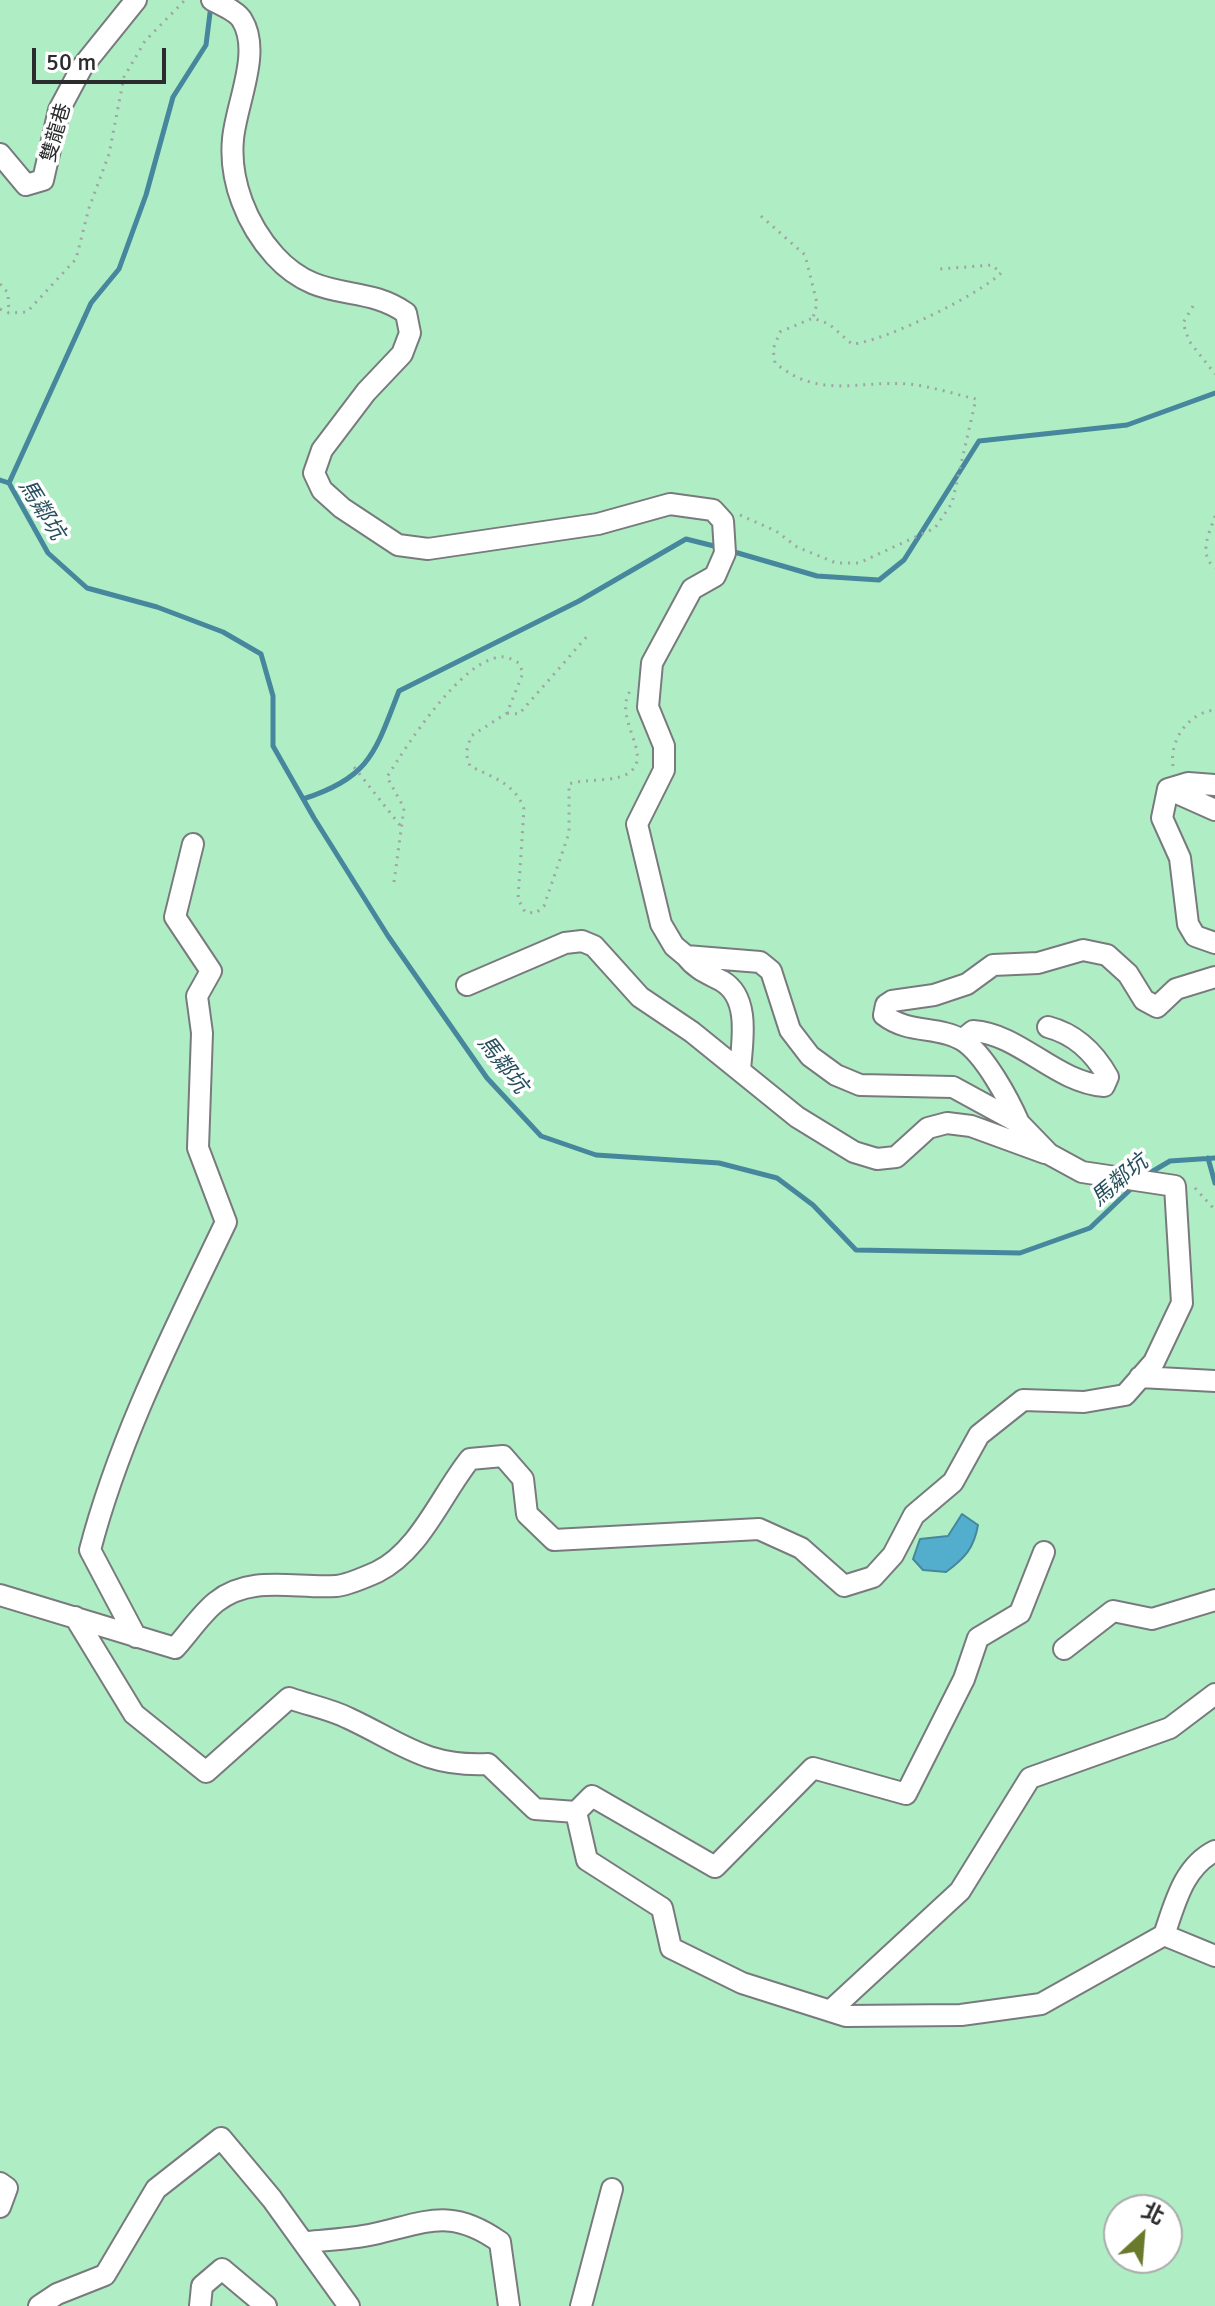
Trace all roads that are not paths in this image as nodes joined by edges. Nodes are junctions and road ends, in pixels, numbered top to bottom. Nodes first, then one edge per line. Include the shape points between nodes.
1 (136, 0) edge
2 (218, 3) edge
3 (0, 154) edge
4 (1215, 785) edge
5 (1168, 789) junction
6 (1215, 810) edge
7 (193, 844) dead end
8 (1215, 943) edge
9 (686, 956) junction
10 (1215, 977) edge
11 (467, 985) dead end
12 (1048, 1027) dead end
13 (962, 1040) junction
14 (740, 1070) junction
15 (1019, 1123) junction
16 (1049, 1154) junction
17 (1140, 1377) junction
18 (1215, 1381) edge
19 (1044, 1552) dead end
20 (1215, 1588) edge
21 (0, 1595) edge
22 (1207, 1601) edge
23 (75, 1617) junction
24 (136, 1637) junction
25 (1064, 1649) dead end
26 (1215, 1694) edge
27 (576, 1812) junction
28 (1215, 1851) edge
29 (1164, 1935) junction
30 (1215, 1956) edge
31 (830, 2011) junction
32 (0, 2183) edge
33 (612, 2189) dead end
34 (0, 2207) edge
35 (305, 2242) junction
36 (39, 2306) edge
37 (200, 2306) edge
38 (266, 2306) edge
39 (349, 2306) edge
40 (509, 2306) edge
41 (581, 2306) edge

1 - 3 street, 雙龍巷 via 82,67 59,110 43,180 26,185
2 - 9 street via 241,18 250,40 233,139 233,171 245,211 275,256 319,288 387,300 406,313 410,333 402,354 322,450 314,473 322,490 398,545 428,549 598,524 670,504 713,510 723,521 725,544 715,576 692,589 652,663 648,707 664,746 664,770 637,824 661,924
4 - 5 street via 1188,783
5 - 6 street
5 - 8 street via 1162,818 1180,858 1188,924 1195,936
7 - 24 street via 175,917 211,971 197,996 202,1033 198,1148 226,1222 145,1391 90,1550
9 - 14 street via 696,969 738,995 743,1027
9 - 15 street via 760,962 771,971 790,1030 810,1056 836,1075 860,1085 953,1087
10 - 13 street via 1176,989 1157,1007 1144,1000 1128,974 1107,955 1083,950 1038,963 993,965 967,984 886,1005 884,1015 896,1025
11 - 14 street via 565,943 582,941 594,946 640,997
12 - 13 street via 1072,1033 1102,1067 1108,1077 1104,1086 1062,1073 990,1032 973,1031
13 - 15 street via 1004,1088
14 - 16 street via 797,1117 854,1152 877,1159 896,1157 928,1128 947,1123 971,1126
15 - 16 street
16 - 17 street via 1082,1172 1166,1184 1182,1303 1154,1362
17 - 18 street
17 - 24 street via 1125,1395 1084,1402 1023,1400 979,1435 953,1482 914,1515 893,1555 873,1577 844,1586 801,1548 759,1529 554,1540 527,1514 523,1479 503,1456 470,1459 419,1536 379,1571 338,1586 282,1583 241,1589 216,1602 175,1648
19 - 27 street via 1020,1613 978,1638 964,1679 906,1794 813,1768 715,1867 592,1796
20 - 22 street
21 - 23 street
22 - 25 street via 1152,1619 1113,1611
23 - 24 street
23 - 27 street via 134,1714 206,1772 289,1698 347,1717 402,1748 440,1761 488,1764 535,1809
26 - 31 street via 1170,1728 1030,1778 960,1891
27 - 31 street via 587,1860 662,1908 671,1948 742,1983
28 - 29 street via 1203,1857 1180,1889
29 - 30 street
29 - 31 street via 1041,2004 961,2015 846,2016
32 - 34 street via 7,2188
33 - 41 street
35 - 36 street via 221,2138 156,2189 105,2275
35 - 39 street
35 - 40 street via 373,2234 422,2220 475,2224 500,2242
37 - 38 street via 202,2286 222,2269

